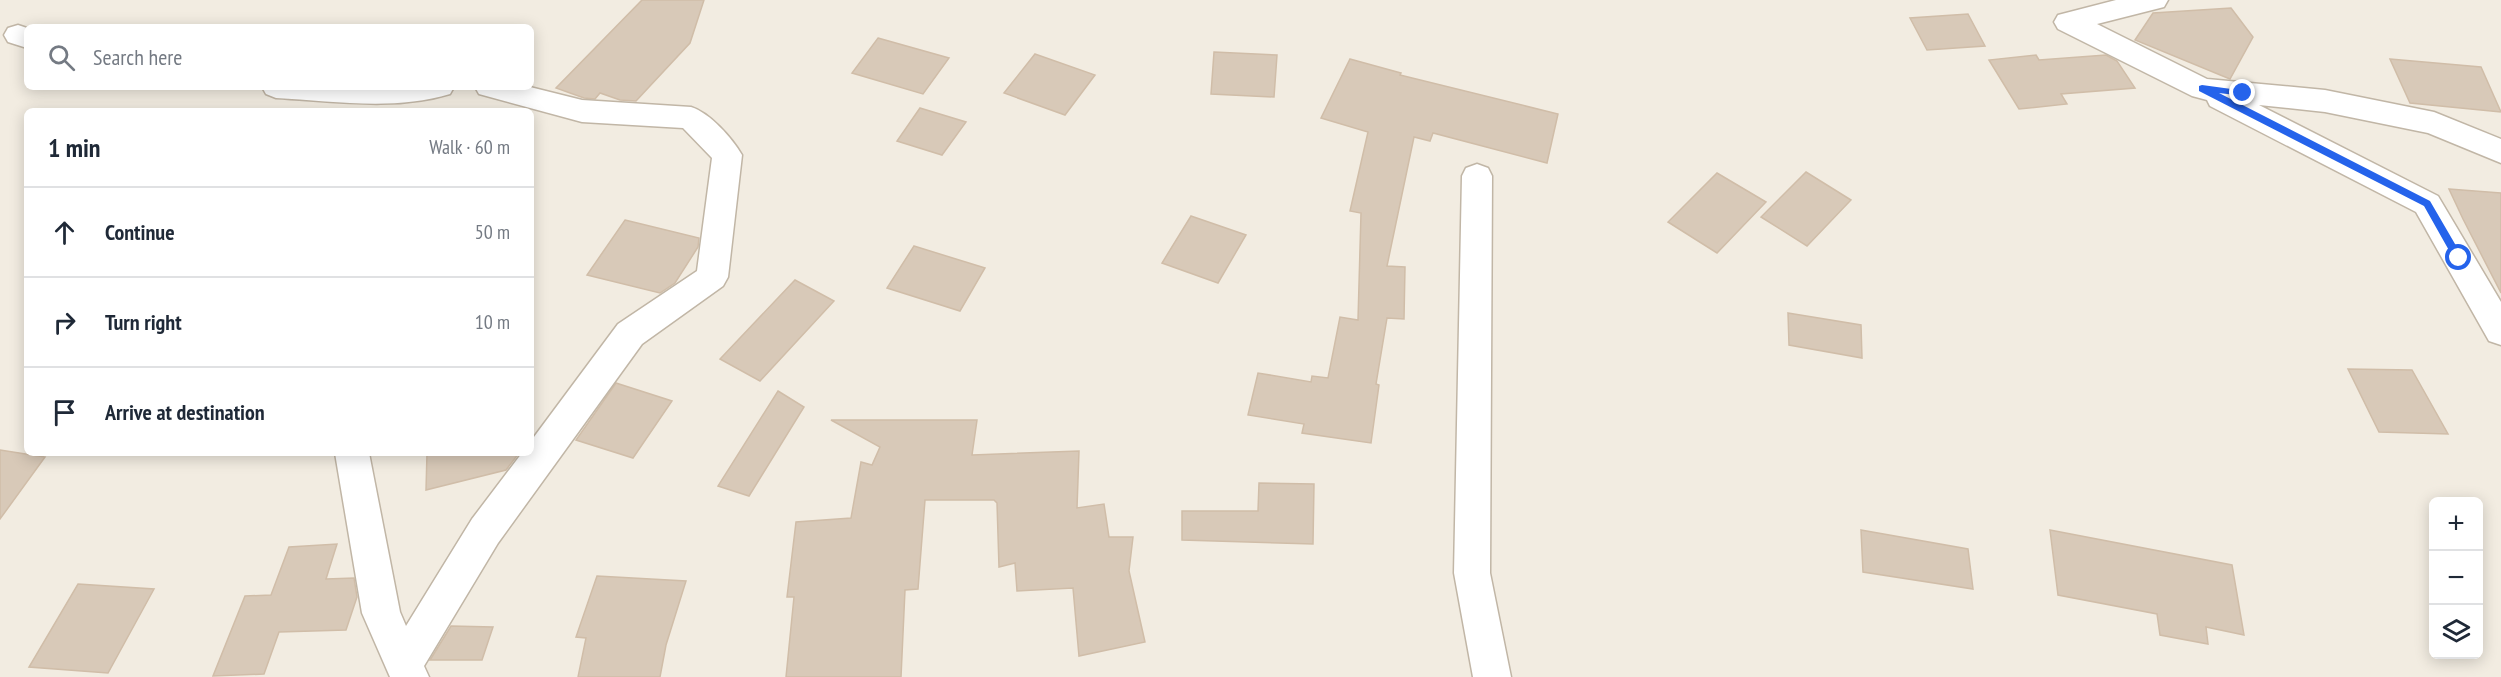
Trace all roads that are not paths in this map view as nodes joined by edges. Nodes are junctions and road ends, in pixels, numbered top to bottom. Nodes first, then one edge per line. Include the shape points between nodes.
1 (2154, 0) edge
2 (2202, 88) junction
3 (328, 90) edge
4 (410, 90) edge
5 (501, 90) edge
6 (2501, 152) edge
7 (1477, 176) dead end
8 (2501, 331) edge
9 (353, 456) edge
10 (407, 671) edge
11 (1492, 677) edge

1 - 2 street via 2068,22
2 - 6 street via 2325,101 2434,123
2 - 8 street via 2427,204
3 - 4 street
5 - 10 street via 582,111 691,118 727,155 712,278 630,334 485,531
7 - 11 street via 1472,573
9 - 10 street via 381,613

